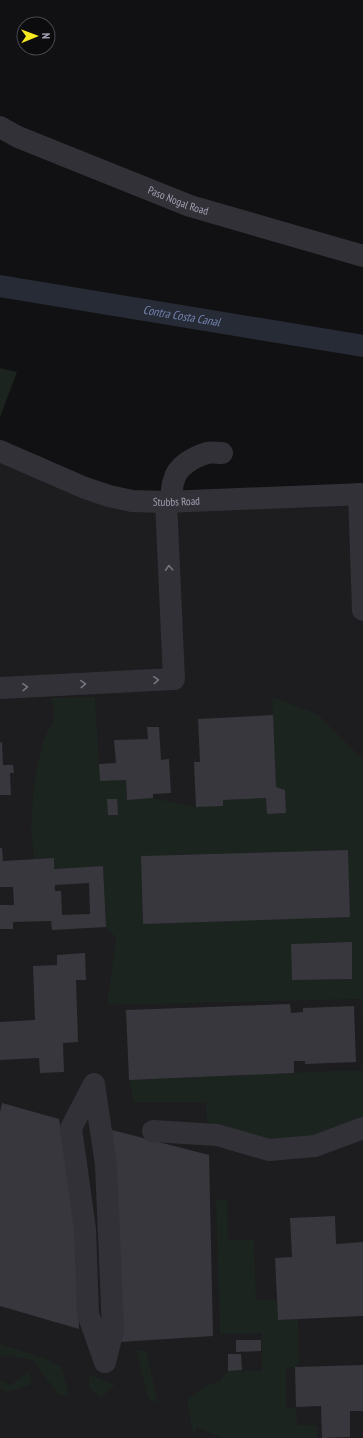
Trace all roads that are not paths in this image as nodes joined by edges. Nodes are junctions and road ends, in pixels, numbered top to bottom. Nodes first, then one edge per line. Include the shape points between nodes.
1 (0, 127) edge
2 (363, 256) edge
3 (0, 451) edge
4 (222, 453) dead end
5 (361, 494) edge
6 (169, 501) junction
7 (363, 610) edge
8 (0, 688) edge
9 (363, 1128) edge
10 (153, 1131) dead end
11 (108, 1215) junction
12 (86, 1229) junction

1 - 2 street, Paso Nogal Road via 18,137 190,206
3 - 6 street, Stubbs Road via 109,496 132,501
4 - 6 street via 208,453 194,458 181,468 174,478
5 - 6 street, Stubbs Road
5 - 7 street
8 -> 6 street via 174,679
9 - 10 street via 315,1146 269,1150 217,1135
11 - 12 street
11 - 12 street via 106,1165 94,1084 71,1128
11 - 12 street via 113,1330 105,1362 88,1314

